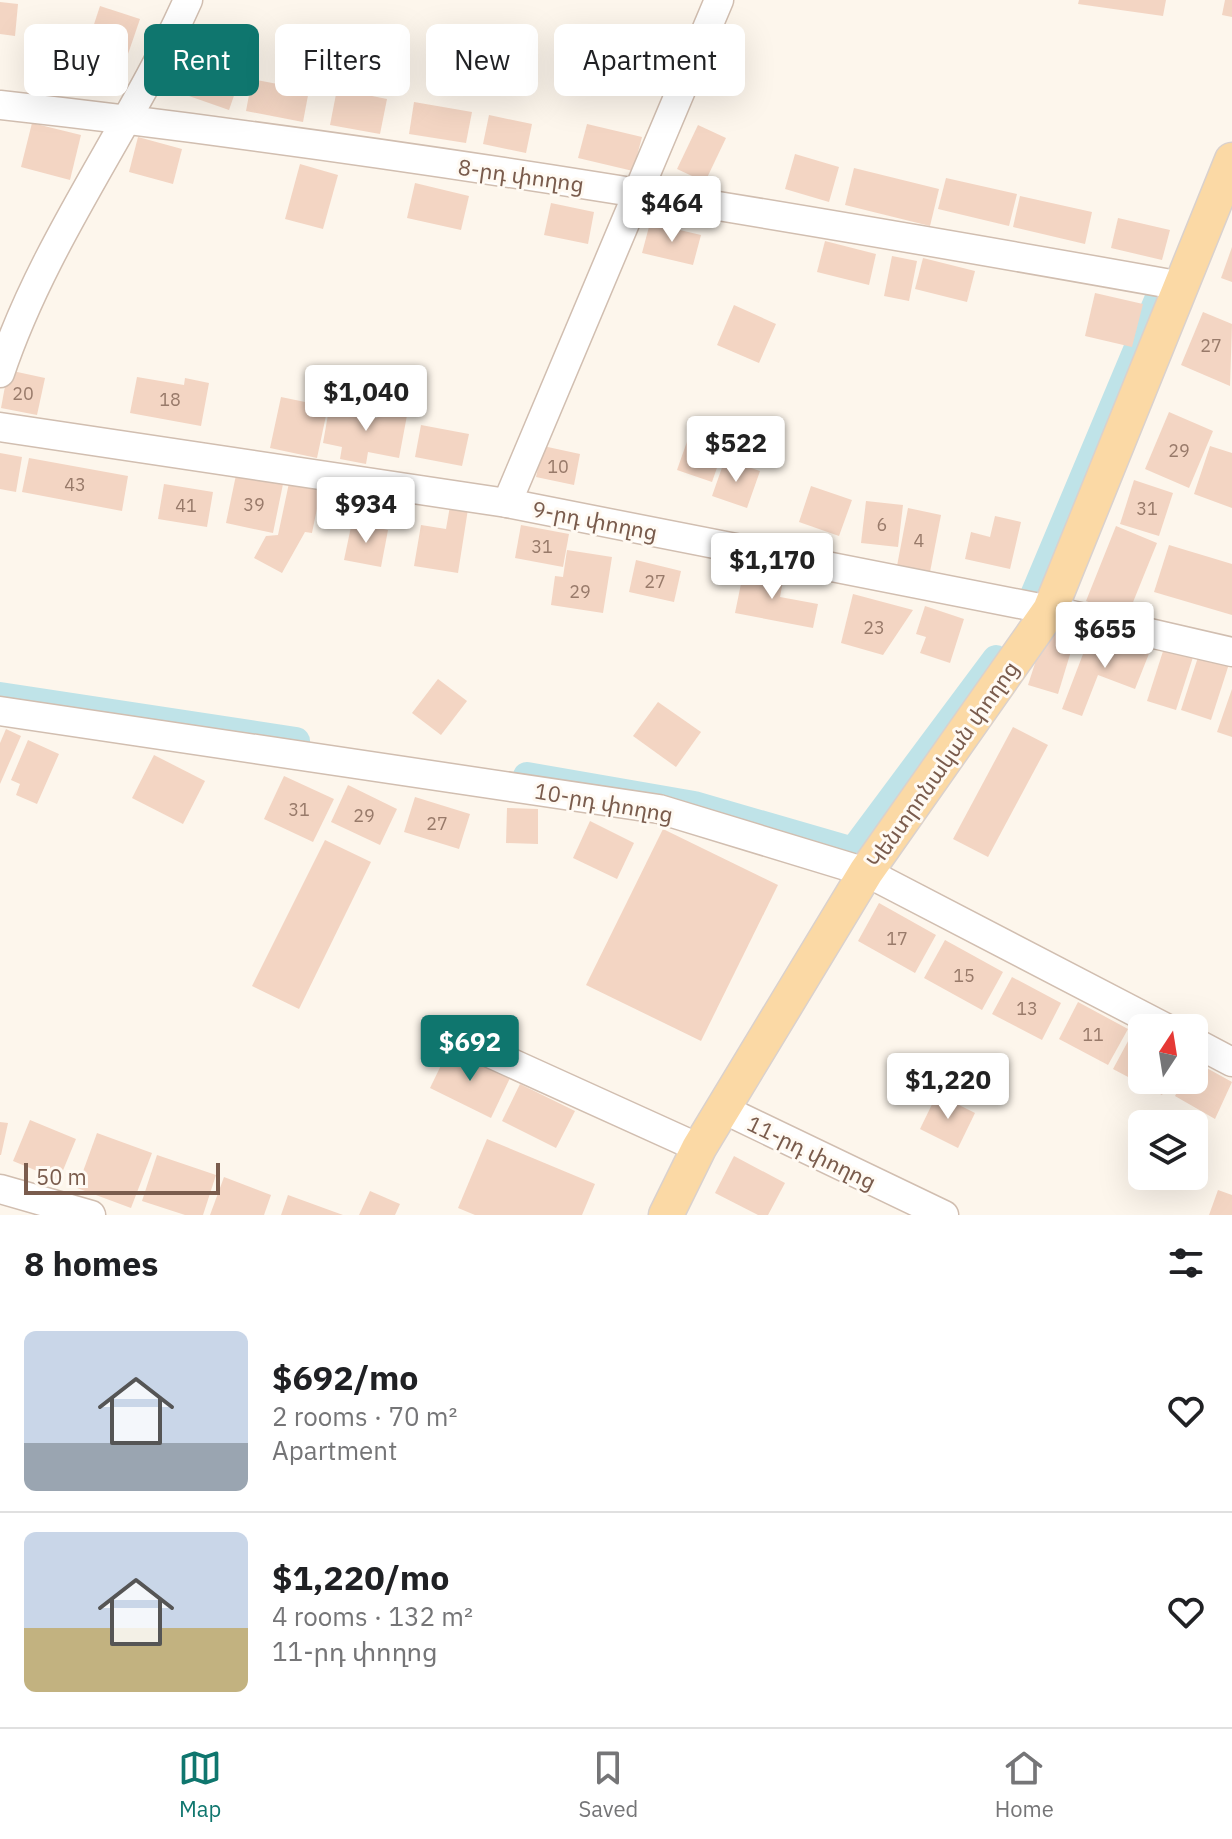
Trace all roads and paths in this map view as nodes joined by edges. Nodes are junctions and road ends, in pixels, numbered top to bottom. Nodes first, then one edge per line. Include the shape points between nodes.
1 (188, 0) edge
2 (719, 0) edge
3 (0, 105) edge
4 (128, 119) junction
5 (1232, 160) edge
6 (637, 192) junction
7 (1182, 286) junction
8 (0, 373) edge
9 (0, 427) edge
10 (507, 503) junction
11 (1050, 610) junction
12 (1232, 652) edge
13 (0, 711) edge
14 (866, 872) junction
15 (1139, 1014) edge
16 (463, 1041) dead end
17 (1208, 1049) edge
18 (1232, 1062) edge
19 (723, 1109) junction
20 (699, 1148) junction
21 (0, 1189) edge
22 (91, 1215) edge
23 (666, 1215) edge
24 (944, 1215) edge

1 - 4 street
2 - 6 street
3 - 4 street, 8-րդ փողոց
4 - 6 street, 8-րդ փողոց
4 - 8 street via 49,257
5 - 7 main road, Կենտրոնական փողոց
6 - 7 street, 8-րդ փողոց
6 - 10 street
7 - 11 main road, Կենտրոնական փողոց
9 - 10 street, 9-րդ փողոց
10 - 11 street, 9-րդ փողոց
11 - 12 street, 9-րդ փողոց
11 - 14 main road, Կենտրոնական փողոց
13 - 14 street, 10-րդ փողոց via 659,809
14 - 15 street, 10-րդ փողոց
14 - 19 main road, Կենտրոնական փողոց
16 - 20 street
17 - 18 street
19 - 20 main road, Կենտրոնական փողոց
19 - 24 street, 11-րդ փողոց
20 - 23 main road, Կենտրոնական փողոց
21 - 22 street

